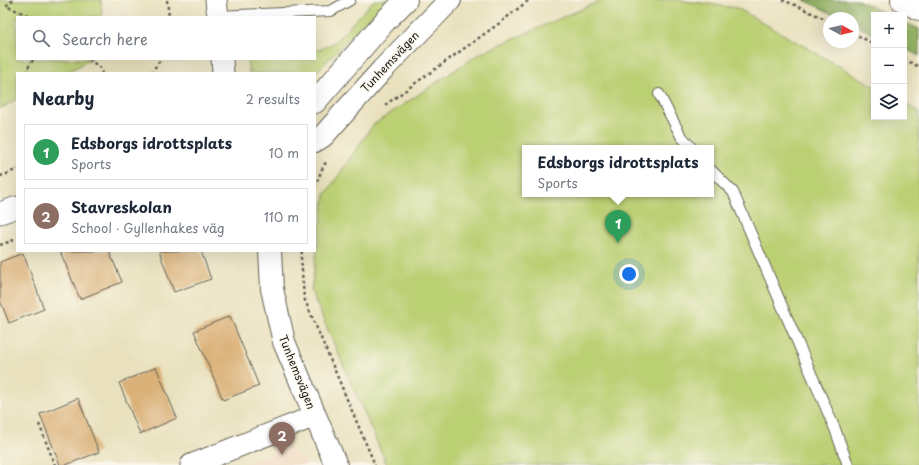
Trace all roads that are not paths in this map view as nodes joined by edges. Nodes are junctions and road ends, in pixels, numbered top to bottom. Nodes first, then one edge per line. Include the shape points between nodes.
1 (350, 0) edge
2 (406, 0) edge
3 (450, 0) edge
4 (902, 0) edge
5 (919, 9) edge
6 (217, 11) edge
7 (222, 60) edge
8 (223, 72) edge
9 (659, 94) dead end
10 (316, 101) edge
11 (316, 140) edge
12 (689, 145) edge
13 (714, 173) edge
14 (16, 207) edge
15 (0, 213) edge
16 (270, 252) edge
17 (315, 416) junction
18 (191, 465) edge
19 (336, 465) edge
20 (848, 465) edge

1 - 6 lane via 331,11
2 - 10 main road
3 - 11 main road, Tunhemsvägen via 323,136
4 - 5 main road
7 - 8 street
9 - 12 lane via 681,136
13 - 20 lane via 733,192
14 - 15 street
16 - 17 main road, Tunhemsvägen via 272,289 284,342
17 - 18 street
17 - 19 main road, Tunhemsvägen

